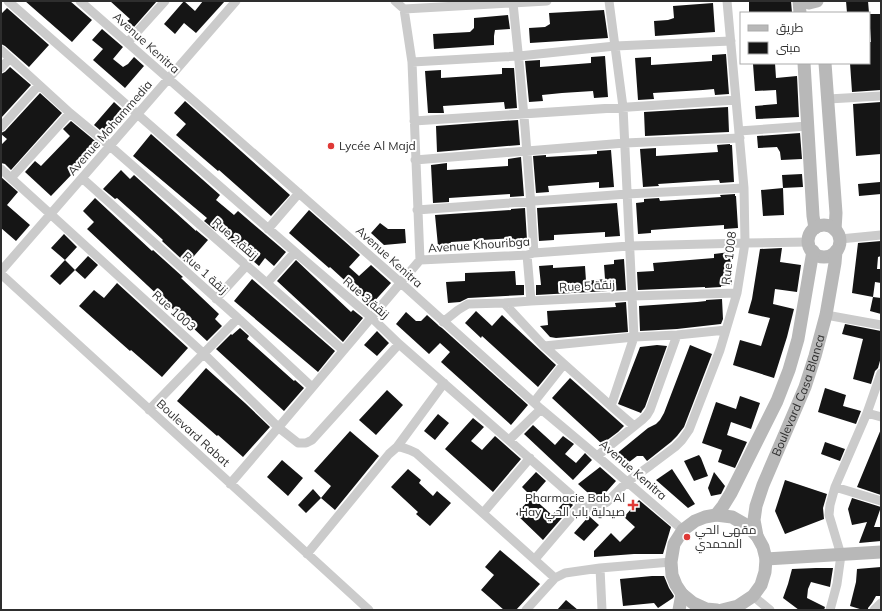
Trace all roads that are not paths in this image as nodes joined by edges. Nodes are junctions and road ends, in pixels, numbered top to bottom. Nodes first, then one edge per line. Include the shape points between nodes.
1 (8, 1) edge
2 (80, 1) edge
3 (165, 1) edge
4 (236, 1) edge
5 (395, 1) edge
6 (547, 1) edge
7 (609, 1) edge
8 (727, 1) edge
9 (800, 1) edge
10 (818, 1) edge
11 (512, 3) junction
12 (404, 9) junction
13 (800, 12) edge
14 (821, 12) edge
15 (731, 40) junction
16 (128, 42) junction
17 (615, 46) junction
18 (1, 50) edge
19 (519, 56) junction
20 (10, 58) junction
21 (412, 62) junction
22 (804, 64) edge
23 (826, 64) edge
24 (1, 68) edge
25 (168, 79) junction
26 (39, 85) junction
27 (881, 96) edge
28 (828, 99) junction
29 (736, 100) junction
30 (622, 107) junction
31 (70, 113) junction
32 (138, 114) junction
33 (524, 114) junction
34 (414, 121) junction
35 (808, 126) junction
36 (1, 127) edge
37 (739, 135) junction
38 (625, 143) junction
39 (110, 146) junction
40 (528, 151) junction
41 (415, 160) junction
42 (1, 169) edge
43 (11, 178) junction
44 (82, 178) junction
45 (744, 188) junction
46 (299, 193) junction
47 (627, 194) junction
48 (531, 202) junction
49 (417, 210) junction
50 (50, 214) junction
51 (815, 228) junction
52 (268, 229) junction
53 (838, 234) junction
54 (881, 235) edge
55 (745, 243) junction
56 (629, 246) junction
57 (811, 247) junction
58 (836, 251) junction
59 (295, 252) junction
60 (530, 254) junction
61 (420, 260) junction
62 (247, 265) junction
63 (1, 271) edge
64 (1, 274) edge
65 (267, 283) junction
66 (401, 283) junction
67 (737, 293) junction
68 (632, 296) junction
69 (216, 299) junction
70 (531, 301) junction
71 (504, 303) junction
72 (826, 315) junction
73 (371, 317) junction
74 (238, 318) junction
75 (443, 322) junction
76 (881, 325) edge
77 (726, 330) junction
78 (677, 335) junction
79 (634, 337) junction
80 (399, 344) junction
81 (544, 346) junction
82 (343, 350) junction
83 (203, 353) junction
84 (564, 364) junction
85 (881, 373) edge
86 (444, 383) junction
87 (312, 387) junction
88 (534, 402) junction
89 (611, 406) junction
90 (541, 408) junction
91 (149, 410) junction
92 (867, 413) junction
93 (881, 417) edge
94 (634, 426) junction
95 (279, 428) junction
96 (509, 440) junction
97 (397, 447) junction
98 (597, 456) junction
99 (530, 458) junction
100 (627, 482) junction
101 (230, 484) junction
102 (835, 487) junction
103 (881, 501) edge
104 (580, 502) junction
105 (483, 513) junction
106 (716, 516) junction
107 (683, 530) junction
108 (758, 536) junction
109 (881, 552) edge
110 (307, 554) junction
111 (841, 555) junction
112 (535, 559) junction
113 (766, 559) junction
114 (671, 562) junction
115 (600, 568) junction
116 (555, 578) junction
117 (682, 594) junction
118 (753, 596) junction
119 (881, 603) edge
120 (368, 610) edge
121 (526, 610) edge
122 (602, 610) edge
123 (679, 610) edge
124 (717, 610) edge
125 (722, 610) edge
126 (770, 610) edge
127 (830, 610) edge
128 (874, 610) edge

1 - 32 street
2 - 16 street, Avenue Kenitra
3 - 16 street
4 - 25 street, Avenue Mohammedia
5 - 12 street
6 - 11 street
7 - 17 street
8 - 15 street, Rue 1008
9 - 10 main road
9 - 13 main road
10 - 14 main road
11 - 12 street
11 - 19 street
12 - 21 street
15 - 17 street
15 - 29 street, Rue 1008
16 - 25 street, Avenue Kenitra
17 - 19 street
17 - 30 street
18 - 20 street, Rue 2 زنقة
19 - 21 street
19 - 33 street
20 - 24 street
20 - 26 street, Rue 2 زنقة
21 - 34 street
22 - 35 main road
23 - 28 main road
25 - 32 street, Avenue Mohammedia
25 - 46 street, Avenue Kenitra
26 - 31 street, Rue 2 زنقة
26 - 36 street
27 - 28 street
28 - 53 main road
29 - 30 street
29 - 37 street, Rue 1008
30 - 33 street
30 - 38 street
31 - 39 street, Rue 2 زنقة
31 - 43 street
32 - 39 street, Avenue Mohammedia
32 - 52 street, Rue 3 زنقة
33 - 34 street
33 - 40 street
34 - 41 street
35 - 37 street
35 - 51 main road
37 - 38 street
37 - 45 street, Rue 1008
38 - 40 street
38 - 47 street
39 - 44 street, Avenue Mohammedia
39 - 62 street, Rue 2 زنقة
40 - 41 street
40 - 48 street
41 - 49 street
42 - 43 street, Rue 1003
43 - 50 street, Rue 1003
44 - 50 street, Avenue Mohammedia
44 - 69 street, Rue 1 زنقة
45 - 47 street
45 - 55 street, Rue 1008
46 - 52 street
46 - 66 street, Avenue Kenitra
47 - 48 street
47 - 56 street
48 - 49 street
48 - 60 street
49 - 61 street
50 - 63 street, Avenue Mohammedia
50 - 83 street, Rue 1003
51 - 53 main road via 831,226
51 - 57 main road via 809,237
52 - 59 street, Rue 3 زنقة
53 - 54 street
53 - 58 main road
55 - 56 street, Avenue Khouribga
55 - 57 street, Avenue Khouribga
55 - 67 street, Rue 1008
56 - 60 street, Avenue Khouribga
56 - 68 street
57 - 58 main road via 822,256
57 - 106 main road, Boulevard Casa Blanca via 798,339 789,370 777,401 731,493
58 - 72 main road, Boulevard Casa Blanca
59 - 65 street
59 - 73 street, Rue 3 زنقة
60 - 61 street, Avenue Khouribga
60 - 70 street
61 - 66 street, Avenue Khouribga
62 - 65 street, Rue 2 زنقة
62 - 69 street
64 - 91 street, Boulevard Rabat
65 - 82 street, Rue 2 زنقة
66 - 73 street, Avenue Khouribga
66 - 75 street, Avenue Kenitra
67 - 68 street, Rue 5 زنقة
67 - 77 street, Rue 1008
68 - 70 street, Rue 5 زنقة
68 - 79 street
69 - 74 street, Rue 1 زنقة
70 - 71 street, Rue 5 زنقة
71 - 75 street, Rue 5 زنقة via 468,304
71 - 81 street
72 - 76 street
72 - 108 main road, Boulevard Casa Blanca via 805,387 756,506 754,520
73 - 80 street, Rue 3 زنقة
73 - 82 street, Avenue Khouribga
74 - 83 street
74 - 87 street, Rue 1 زنقة
75 - 88 street, Avenue Kenitra
77 - 78 street
77 - 100 street, Rue 1008 via 686,435 675,447
78 - 79 street
78 - 94 street via 650,410
79 - 81 street
79 - 89 street
80 - 86 street, Rue 3 زنقة
80 - 95 street, Rue 1003 via 312,440 298,443
81 - 84 street
82 - 87 street, Avenue Khouribga
83 - 91 street
83 - 95 street, Rue 1003
84 - 88 street
84 - 89 street
85 - 92 street
86 - 96 street, Rue 3 زنقة
86 - 97 street
87 - 95 street, Avenue Khouribga
88 - 90 street, Avenue Kenitra
89 - 94 street
90 - 96 street
90 - 98 street, Avenue Kenitra
91 - 101 street, Boulevard Rabat
92 - 93 street
92 - 102 street
94 - 98 street
95 - 101 street, Avenue Khouribga
96 - 99 street, Rue 3 زنقة
97 - 105 street via 416,453
97 - 110 street
98 - 100 street, Avenue Kenitra
99 - 104 street, Rue 3 زنقة
99 - 105 street
100 - 104 street via 602,506 589,508
100 - 107 street, Avenue Kenitra
101 - 110 street, Boulevard Rabat
102 - 103 street
102 - 111 street via 829,515
104 - 112 street
105 - 112 street
106 - 107 main road via 695,521
106 - 108 main road via 732,517
107 - 114 main road via 674,544
108 - 113 main road, Boulevard Casa Blanca
109 - 111 main road
110 - 120 street, Boulevard Rabat
111 - 113 main road
111 - 127 street
112 - 116 street
113 - 118 main road via 765,572
114 - 115 street
114 - 117 main road via 672,575
115 - 116 street via 565,573
115 - 122 street
116 - 121 street
117 - 123 main road
117 - 124 main road via 706,609
118 - 125 main road via 738,606
118 - 126 street
119 - 128 street

